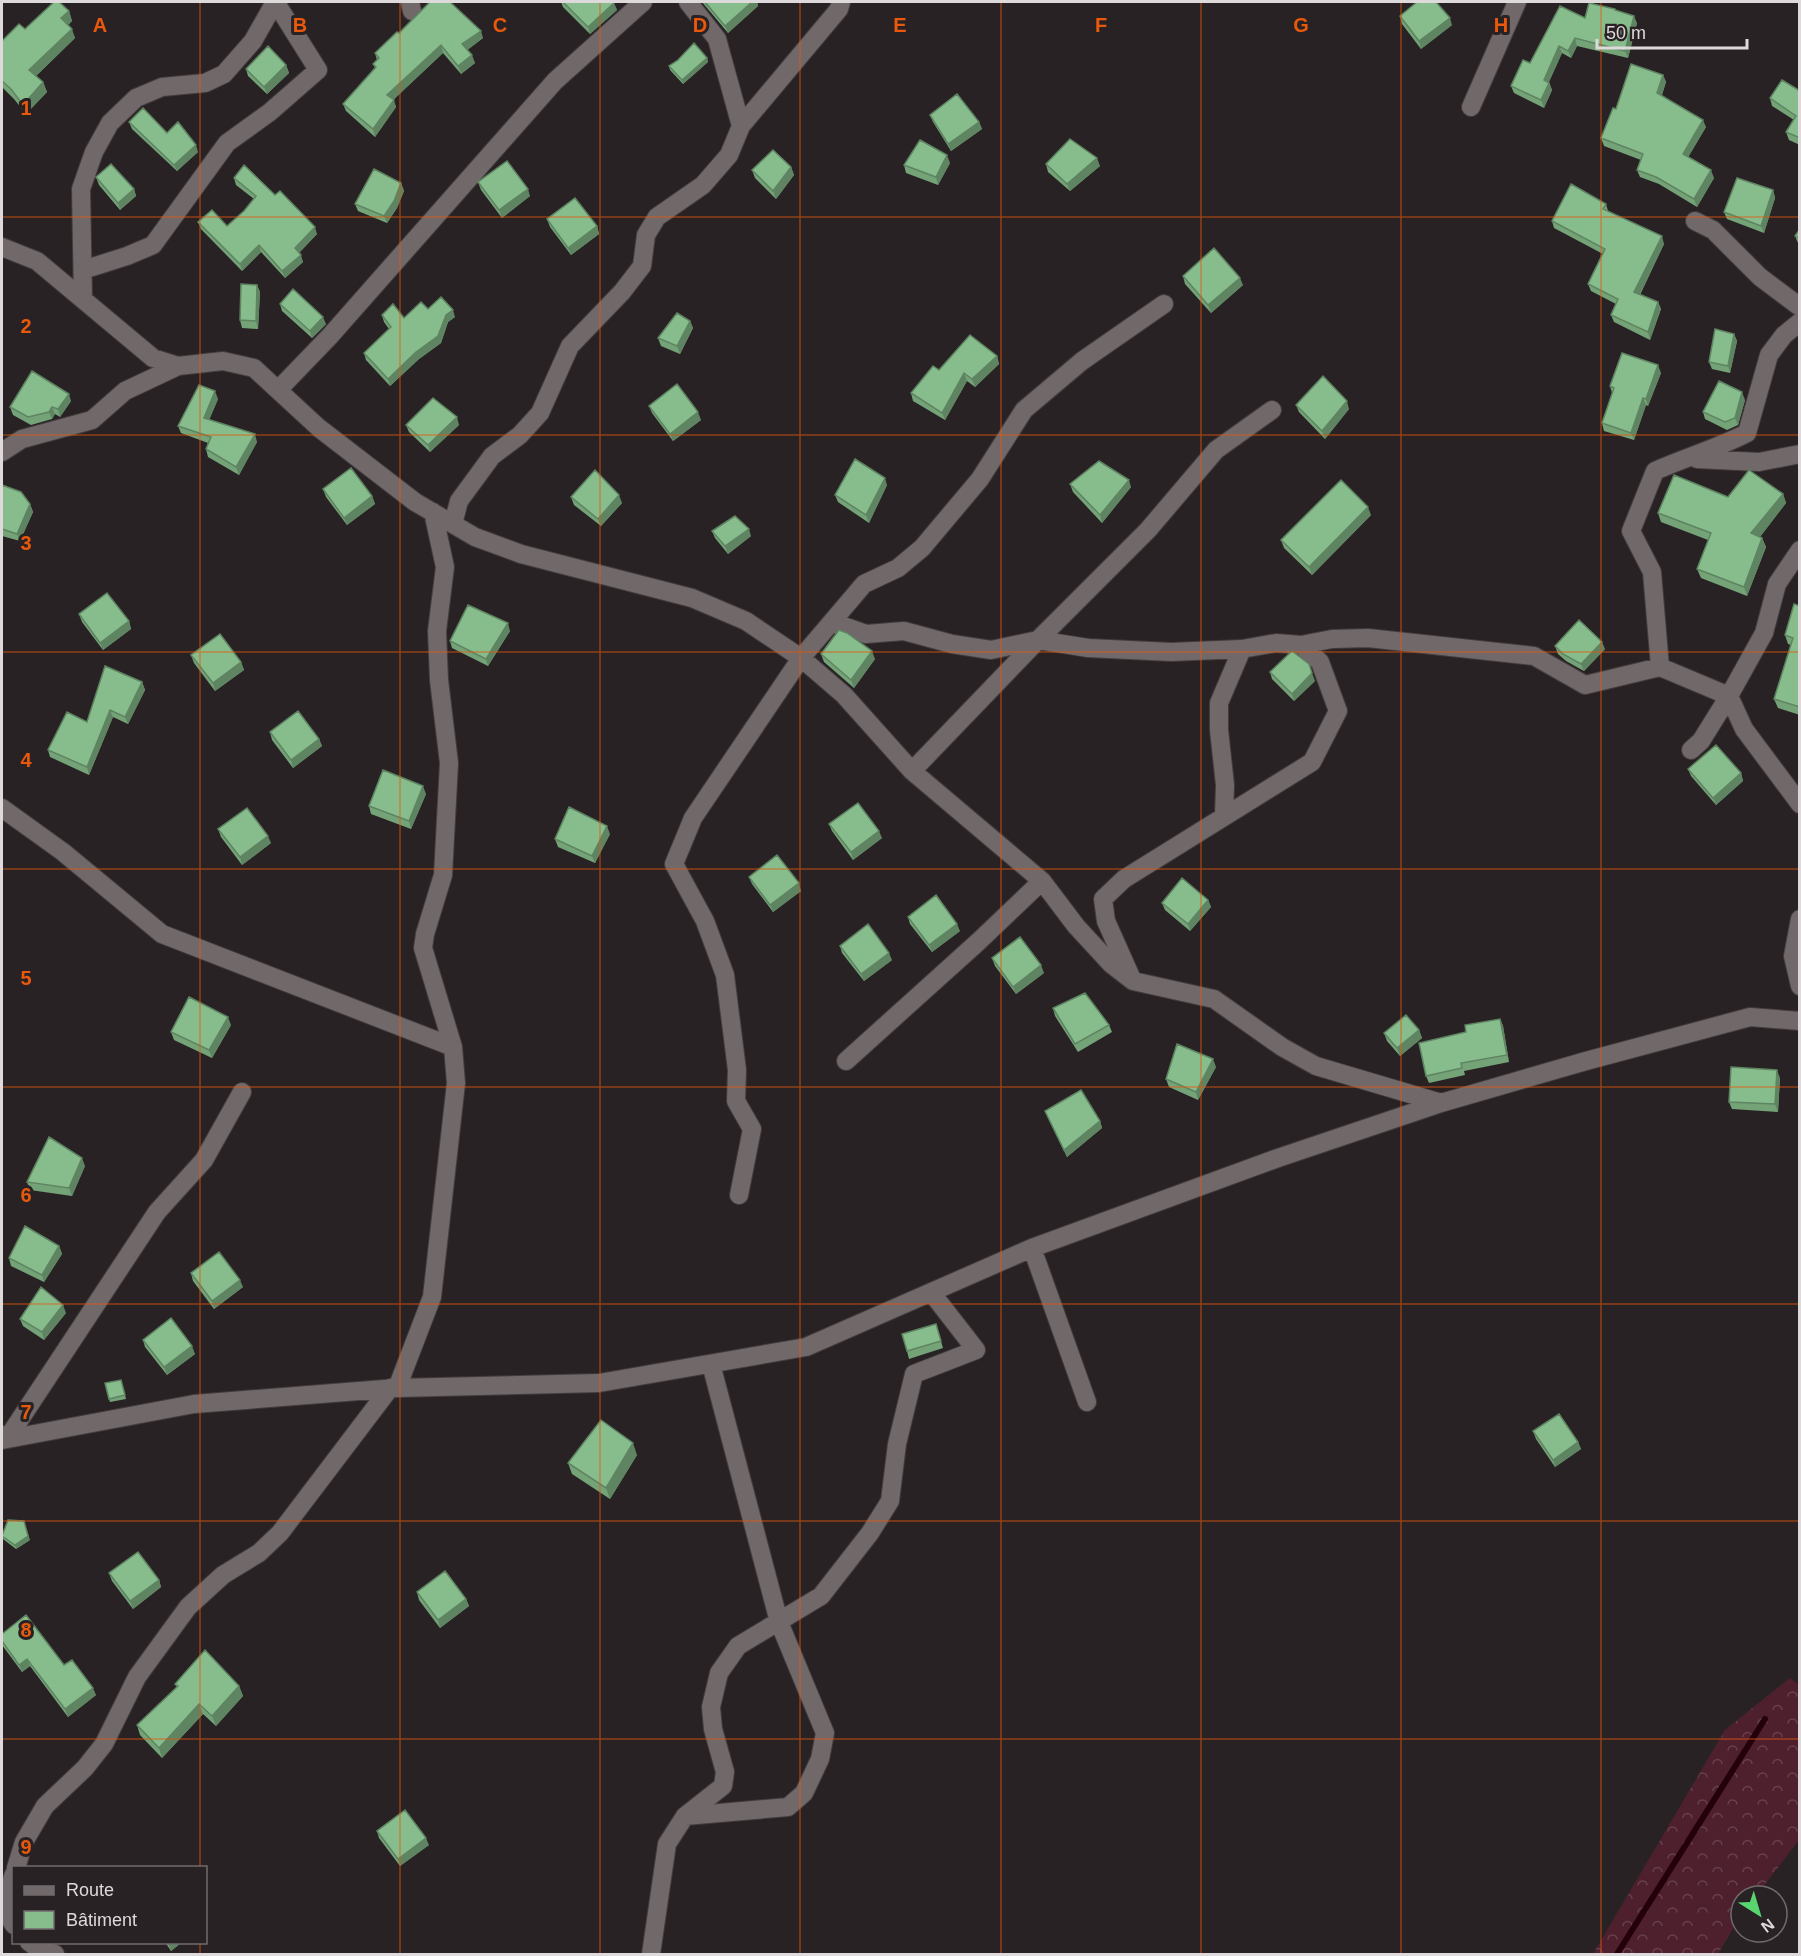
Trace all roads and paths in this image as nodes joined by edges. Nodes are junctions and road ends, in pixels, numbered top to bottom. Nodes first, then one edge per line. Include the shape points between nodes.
1 (275, 2) edge
2 (643, 2) edge
3 (688, 2) edge
4 (841, 2) edge
5 (1517, 2) edge
6 (1471, 107) dead end
7 (741, 126) junction
8 (1695, 221) dead end
9 (2, 247) edge
10 (83, 270) junction
11 (83, 299) junction
12 (1164, 304) dead end
13 (1800, 307) edge
14 (1800, 322) edge
15 (177, 366) junction
16 (278, 390) junction
17 (1272, 410) dead end
18 (2, 452) edge
19 (1800, 454) edge
20 (1684, 458) junction
21 (459, 501) junction
22 (415, 502) junction
23 (433, 512) junction
24 (453, 525) junction
25 (1800, 550) edge
26 (832, 622) junction
27 (1038, 640) junction
28 (1301, 645) junction
29 (1242, 649) junction
30 (801, 658) junction
31 (1660, 667) junction
32 (1729, 696) junction
33 (1691, 750) dead end
34 (912, 771) junction
35 (1800, 804) edge
36 (2, 808) edge
37 (1224, 816) junction
38 (1042, 881) junction
39 (1800, 919) edge
40 (1133, 981) junction
41 (1800, 986) edge
42 (1800, 1021) edge
43 (453, 1047) junction
44 (846, 1061) dead end
45 (1374, 1083) junction
46 (242, 1092) dead end
47 (1441, 1103) junction
48 (1401, 1117) junction
49 (739, 1195) dead end
50 (1032, 1248) junction
51 (931, 1292) junction
52 (711, 1364) junction
53 (393, 1388) junction
54 (1087, 1402) dead end
55 (3, 1438) edge
56 (779, 1622) junction
57 (685, 1816) junction
58 (17, 1866) edge
59 (12, 1880) edge
60 (2, 1908) edge
61 (12, 1922) edge
62 (32, 1944) edge
63 (55, 1954) edge
64 (651, 1954) edge

1 - 10 street via 253,41 224,74 205,83 162,87 136,98 110,123 93,152 81,189
1 - 10 street via 318,70 228,142 153,245
2 - 16 street via 555,81
3 - 7 street via 717,39
4 - 7 street
5 - 6 street
7 - 21 street via 729,155 703,185 657,217 645,235 642,266 570,346 540,413 492,456
8 - 13 street via 1713,230 1760,277
9 - 11 street via 37,261
10 - 11 street
11 - 15 street via 153,358
12 - 26 street via 1082,361 1024,410 980,479 922,548 898,568 864,584
14 - 20 street via 1769,355 1747,433 1718,448
15 - 16 street via 223,361 254,368
15 - 18 street via 125,391 92,420 22,438
16 - 22 street via 319,428
17 - 27 street via 1216,450 1148,530
19 - 20 street via 1759,462
20 - 31 street via 1655,471 1631,531 1652,572
21 - 22 street
21 - 24 street
22 - 23 street
23 - 24 street
23 - 43 street via 445,567 437,631 449,763 443,874 423,948
24 - 30 street via 522,554 692,598 746,621
25 - 32 street via 1777,584 1764,633
26 - 27 street via 866,634 904,631 992,650
26 - 30 street
27 - 29 street via 1088,648 1171,652
27 - 34 street
28 - 29 street via 1276,643
28 - 31 street via 1368,638 1534,656 1585,685
28 - 37 street via 1320,662 1338,711 1312,762
29 - 37 street via 1219,703
30 - 34 street via 844,695
30 - 49 street via 693,818 674,864 705,921 725,975 737,1070 736,1101 752,1129
31 - 32 street
32 - 33 street
32 - 35 street via 1744,729
34 - 38 street
36 - 43 street via 162,933
37 - 40 street via 1124,879 1103,899 1106,921
38 - 40 street via 1076,926 1111,964
38 - 44 street
39 - 41 street via 1793,956
40 - 45 street via 1214,999 1316,1066
42 - 47 street via 1750,1017
43 - 53 street via 456,1083 432,1298
45 - 47 street
45 - 48 street
46 - 55 street via 204,1160 158,1212
47 - 48 street
48 - 50 street
50 - 51 street
50 - 54 street
51 - 52 street via 806,1347
51 - 56 street via 976,1350 914,1374 897,1444 890,1502 821,1596
52 - 53 street via 599,1383
52 - 56 street
53 - 55 street via 194,1404
53 - 58 street via 280,1533 188,1607 136,1677 104,1744 45,1806 24,1842
56 - 57 street via 738,1646 718,1673 711,1707 725,1772 723,1786
56 - 57 street via 825,1733 820,1759 808,1785 788,1808
57 - 64 street via 667,1844
59 - 60 street
60 - 61 street
62 - 63 street

